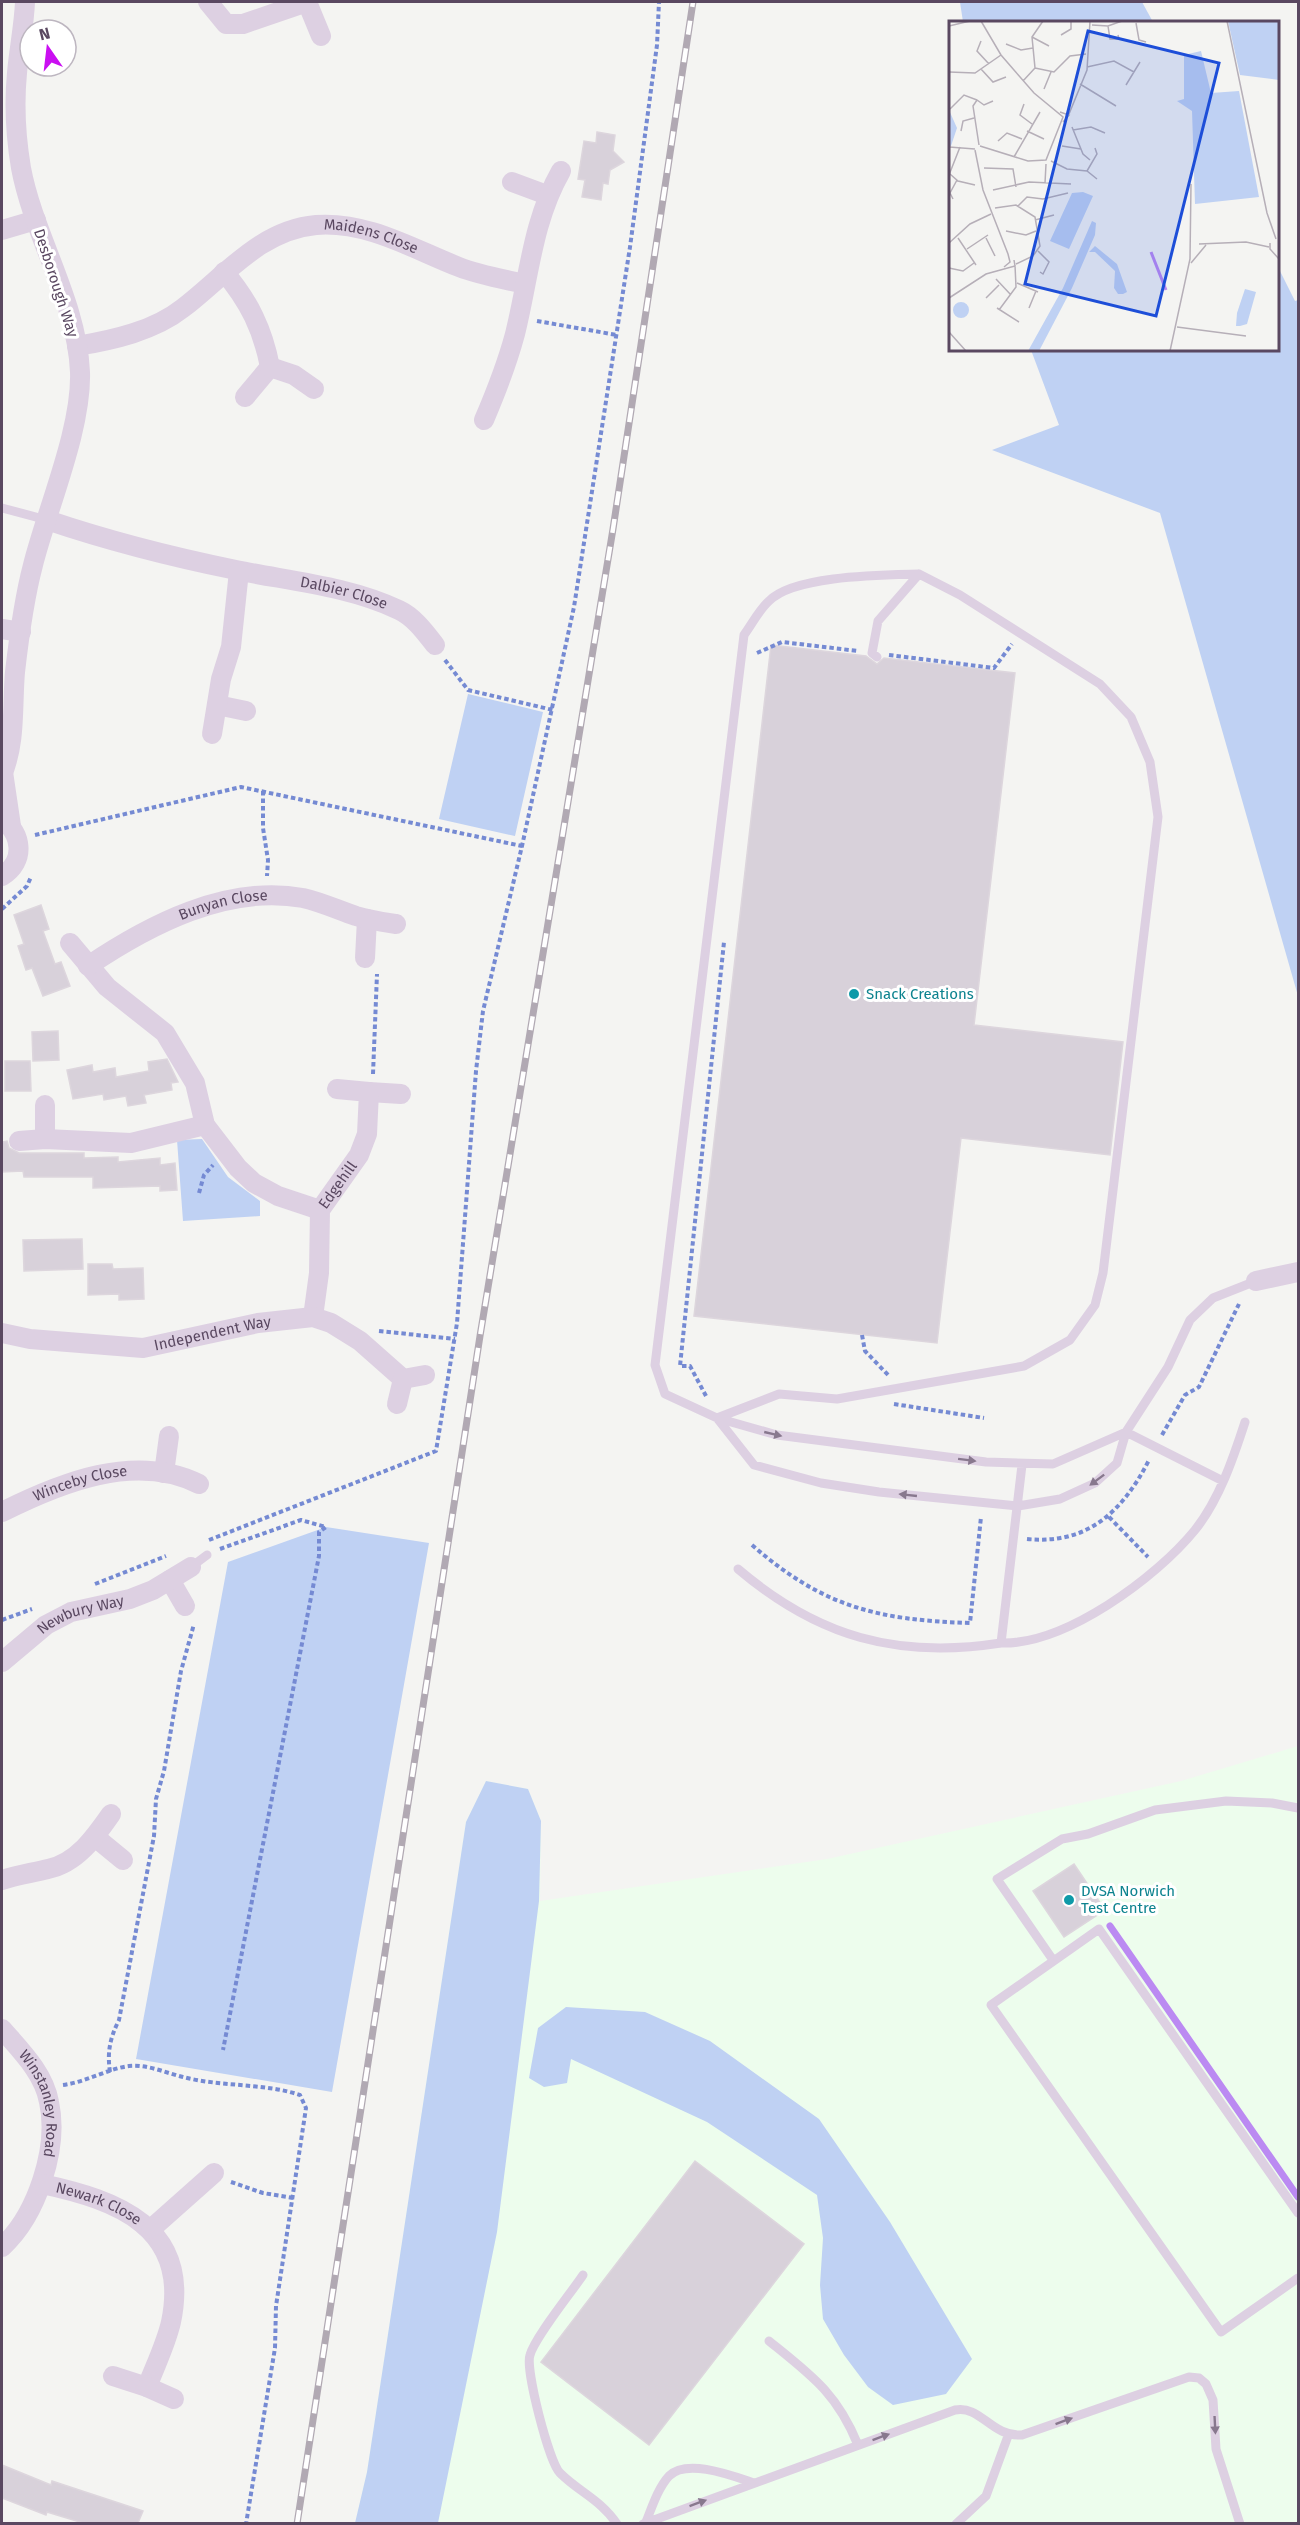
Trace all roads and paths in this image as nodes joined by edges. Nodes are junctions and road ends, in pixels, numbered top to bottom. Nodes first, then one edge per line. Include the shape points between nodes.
1 (25, 2) edge
2 (208, 2) edge
3 (307, 2) edge
4 (658, 2) edge
5 (321, 36) dead end
6 (561, 171) dead end
7 (512, 182) dead end
8 (547, 195) junction
9 (36, 220) junction
10 (2, 230) edge
11 (224, 272) junction
12 (525, 284) junction
13 (518, 318) junction
14 (617, 335) junction
15 (77, 346) junction
16 (270, 367) junction
17 (314, 389) dead end
18 (244, 397) dead end
19 (484, 420) dead end
20 (2, 508) edge
21 (46, 520) junction
22 (239, 571) junction
23 (919, 574) junction
24 (11, 630) edge
25 (1019, 635) junction
26 (435, 645) joint
27 (754, 655) dead end
28 (874, 655) junction
29 (217, 705) junction
30 (553, 710) junction
31 (246, 711) dead end
32 (212, 734) dead end
33 (2, 773) edge
34 (263, 791) junction
35 (6, 823) edge
36 (34, 835) dead end
37 (522, 846) junction
38 (2, 876) edge
39 (266, 895) junction
40 (367, 919) junction
41 (396, 924) dead end
42 (724, 939) dead end
43 (70, 944) dead end
44 (365, 958) joint
45 (88, 966) junction
46 (337, 1089) dead end
47 (369, 1092) junction
48 (401, 1094) dead end
49 (45, 1105) dead end
50 (205, 1125) junction
51 (45, 1139) junction
52 (19, 1141) dead end
53 (225, 1154) junction
54 (199, 1193) dead end
55 (320, 1210) junction
56 (1299, 1272) edge
57 (1256, 1281) joint
58 (313, 1317) junction
59 (2, 1333) edge
60 (454, 1339) junction
61 (360, 1341) junction
62 (425, 1375) dead end
63 (403, 1379) junction
64 (397, 1404) dead end
65 (717, 1418) junction
66 (1245, 1422) dead end
67 (1126, 1432) junction
68 (169, 1436) dead end
69 (1022, 1465) junction
70 (164, 1473) junction
71 (1223, 1481) junction
72 (199, 1484) dead end
73 (982, 1502) junction
74 (1018, 1506) junction
75 (2, 1512) edge
76 (1108, 1517) dead end
77 (752, 1545) dead end
78 (171, 1555) dead end
79 (199, 1561) junction
80 (1157, 1568) junction
81 (738, 1569) dead end
82 (170, 1580) junction
83 (85, 1588) dead end
84 (42, 1604) dead end
85 (190, 1613) joint
86 (2, 1620) edge
87 (1001, 1643) junction
88 (2, 1662) edge
89 (1299, 1808) edge
90 (111, 1814) dead end
91 (95, 1837) junction
92 (123, 1860) dead end
93 (2, 1880) edge
94 (1053, 1960) junction
95 (2, 2029) edge
96 (223, 2050) dead end
97 (110, 2072) junction
98 (45, 2091) junction
99 (214, 2173) dead end
100 (42, 2184) junction
101 (238, 2186) dead end
102 (293, 2198) junction
103 (1299, 2213) edge
104 (152, 2229) junction
105 (2, 2247) edge
106 (583, 2275) dead end
107 (1299, 2278) edge
108 (769, 2341) dead end
109 (113, 2376) dead end
110 (147, 2387) junction
111 (174, 2399) dead end
112 (1008, 2436) junction
113 (858, 2445) junction
114 (754, 2483) junction
115 (246, 2523) edge
116 (617, 2523) edge
117 (644, 2523) edge
118 (956, 2523) edge
119 (1240, 2523) edge

1 - 9 street, Desborough Way via 16,122 21,168
2 - 3 street via 226,24 243,24
3 - 5 street
4 - 14 path via 655,57
6 - 8 street
7 - 8 street
8 - 12 street
9 - 10 street
9 - 15 street, Desborough Way
11 - 12 street, Maidens Close via 271,239 289,230 317,225 351,227 393,238 461,268
11 - 15 street, Maidens Close via 183,309 156,325
11 - 16 street via 255,314
12 - 13 street
13 - 14 path
13 - 19 street
14 - 30 path via 574,607
15 - 21 street, Desborough Way via 80,373 76,416
16 - 17 street via 294,375
16 - 18 street
20 - 21 lane
21 - 22 street, Dalbier Close via 168,556
21 - 24 street, Desborough Way
22 - 26 street, Dalbier Close via 276,576 400,610
22 - 29 street via 231,647
23 - 25 lane via 960,595
23 - 28 lane via 878,621
23 - 65 lane via 806,583 770,599 744,635 655,1365 665,1394
24 - 33 street, Desborough Way via 15,711
25 - 28 path via 994,669
25 - 65 lane via 1100,684 1131,717 1150,762 1158,817 1105,1261 1095,1305 1070,1340 1024,1366 837,1399 779,1394
26 - 30 path via 468,690
27 - 28 path via 782,642
29 - 31 street
29 - 32 street
30 - 37 path
33 - 35 street, Desborough Way
34 - 36 path via 241,787
34 - 37 path
34 - 39 path via 268,860
35 - 38 street, Desborough Way via 18,838 19,853
37 - 60 path via 483,1011
39 - 40 street, Bunyan Close via 304,898
39 - 45 street, Bunyan Close via 184,914 148,930
40 - 41 street, Bunyan Close
40 - 44 street
42 - 65 path via 680,1366 690,1366
43 - 45 street
44 - 47 path via 377,967 373,1082
45 - 50 street via 107,987 165,1032 195,1083
46 - 47 street
47 - 48 street
47 - 55 street, Edgehill via 367,1134 359,1155
49 - 51 street
50 - 51 street via 131,1143
50 - 53 street
51 - 52 street
53 - 54 path via 204,1175
53 - 55 street via 254,1183
55 - 58 street, Edgehill via 319,1273
56 - 57 street
57 - 67 lane via 1213,1298 1190,1320 1168,1367
58 - 59 street, Independent Way via 258,1323 143,1348 30,1340
58 - 61 street, Independent Way
60 - 61 path via 375,1330
60 - 79 path via 436,1452 203,1542
61 - 63 street, Independent Way
62 - 63 street
63 - 64 street
65 -> 69 lane via 777,1435
73 -> 65 lane via 821,1483 754,1465
66 - 71 lane
67 - 69 lane via 1053,1464
67 - 71 lane
67 -> 74 lane via 1117,1463 1095,1484 1060,1499
68 - 70 street
69 - 74 lane
70 - 72 street, Winceby Close
70 - 75 street, Winceby Close via 96,1474 65,1483
71 - 80 lane via 1196,1529
73 - 74 lane
73 - 77 path via 970,1623 916,1621 862,1611 793,1578
74 - 87 lane
76 - 80 path
78 - 83 path
79 - 82 street, Newbury Way
79 - 96 path via 302,1520 326,1527 319,1532 319,1556
80 - 87 lane via 1077,1622 1045,1634
81 - 87 lane via 768,1594 843,1633 931,1650
82 - 85 street
82 - 88 street, Newbury Way via 130,1599 71,1612 46,1625
84 - 86 path
85 - 97 path via 156,1799 154,1836 119,2020 107,2054
89 - 94 lane via 1226,1802 1155,1810 1062,1839 1028,1858 997,1879
90 - 91 street
91 - 92 street
91 - 93 street via 72,1860
94 - 103 lane via 1099,1929
94 - 107 lane via 991,2005 1221,2332
95 - 98 street, Winstanley Road via 32,2064
97 - 98 path
97 - 102 path via 129,2066 150,2068 222,2086 284,2090 300,2095 306,2108
98 - 100 street, Winstanley Road via 50,2101 52,2136
99 - 104 street, Newark Close
100 - 104 street, Newark Close via 100,2200 130,2213
100 - 105 street, Winstanley Road
101 - 102 path
102 - 115 path via 276,2306 274,2358
104 - 110 street, Newark Close via 170,2262 174,2292 171,2322
106 - 116 lane via 529,2355 531,2378 549,2457 558,2472 606,2507
108 - 113 lane via 830,2394 847,2417
109 - 110 street
110 - 111 street
113 -> 112 lane via 964,2409
112 - 118 lane via 986,2496
112 -> 119 lane via 1046,2428 1176,2380 1199,2378 1213,2400 1216,2449
113 - 114 lane
117 -> 114 lane
114 - 117 lane via 721,2472 675,2471 667,2478

